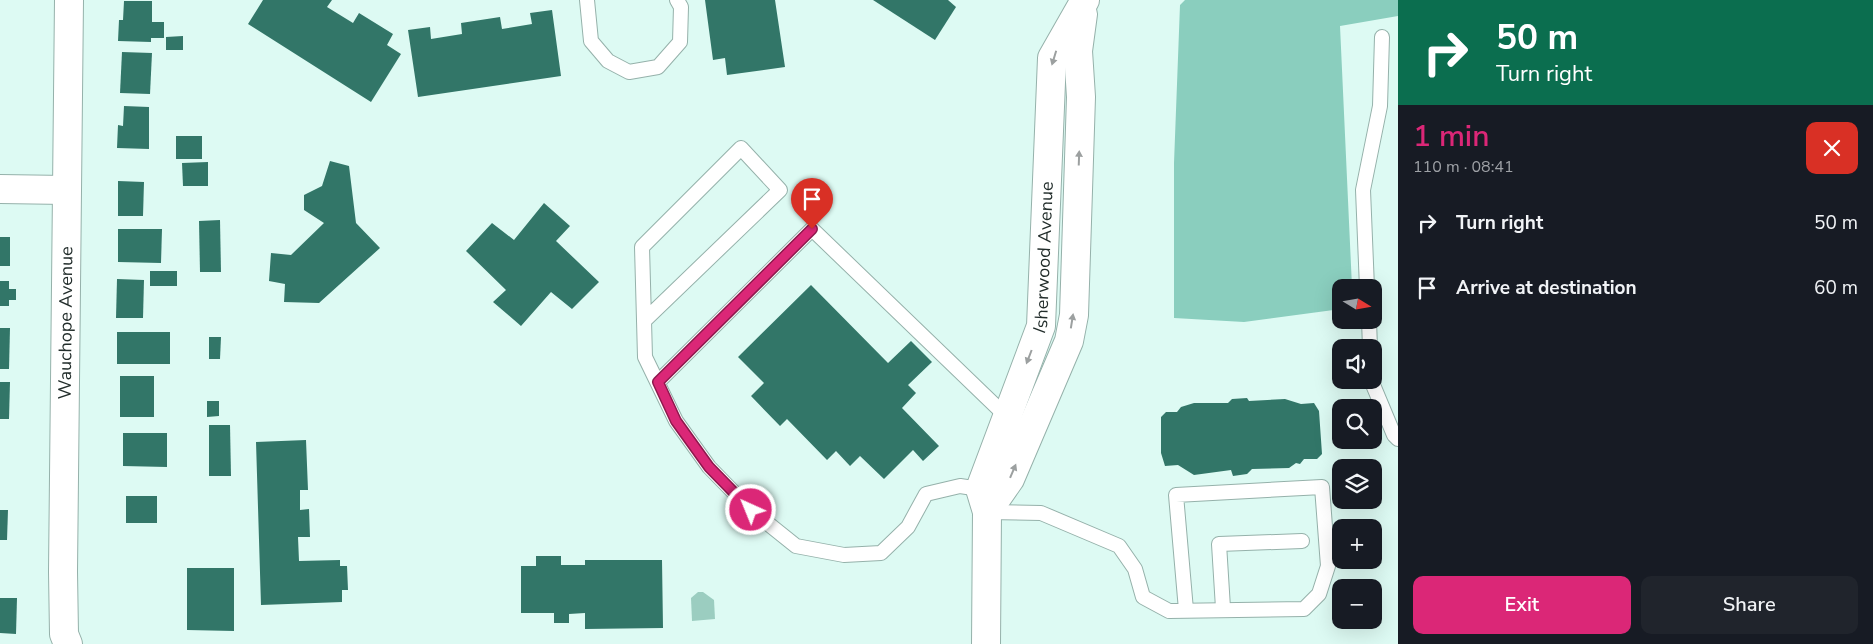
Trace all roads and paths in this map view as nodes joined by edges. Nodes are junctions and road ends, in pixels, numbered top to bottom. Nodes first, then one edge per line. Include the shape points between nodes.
1 (69, 0) edge
2 (587, 0) edge
3 (677, 0) edge
4 (1085, 0) edge
5 (1382, 37) dead end
6 (0, 189) edge
7 (66, 190) junction
8 (1367, 279) edge
9 (644, 321) junction
10 (658, 382) junction
11 (1375, 389) edge
12 (1006, 416) junction
13 (1398, 438) edge
14 (984, 500) junction
15 (1302, 541) dead end
16 (1223, 608) junction
17 (1186, 610) junction
18 (68, 644) edge
19 (986, 644) edge

1 - 7 street, Wauchope Avenue
2 - 3 lane via 591,41 608,61 629,72 658,68 680,42 681,7
4 -> 12 street, Isherwood Avenue via 1052,58 1041,326
14 -> 4 street, Isherwood Avenue via 1010,479 1074,315 1081,107 1078,51
5 - 8 lane via 1380,106 1363,190
6 - 7 street
7 - 18 street, Wauchope Avenue via 63,572 64,634
9 - 9 lane via 780,190 741,148 642,247
9 - 10 lane via 645,357
10 - 12 lane via 812,229
10 - 14 lane via 676,421 709,467 751,510 796,546 844,555 882,553 908,527 926,494 960,486
11 - 13 lane
12 - 14 street, Isherwood Avenue
14 - 17 lane via 1041,513 1119,546 1135,569 1143,597 1170,611
14 - 19 street, Isherwood Avenue
15 - 16 lane via 1219,544
16 - 17 lane
16 - 17 lane via 1304,609 1319,594 1328,566 1322,487 1176,495

